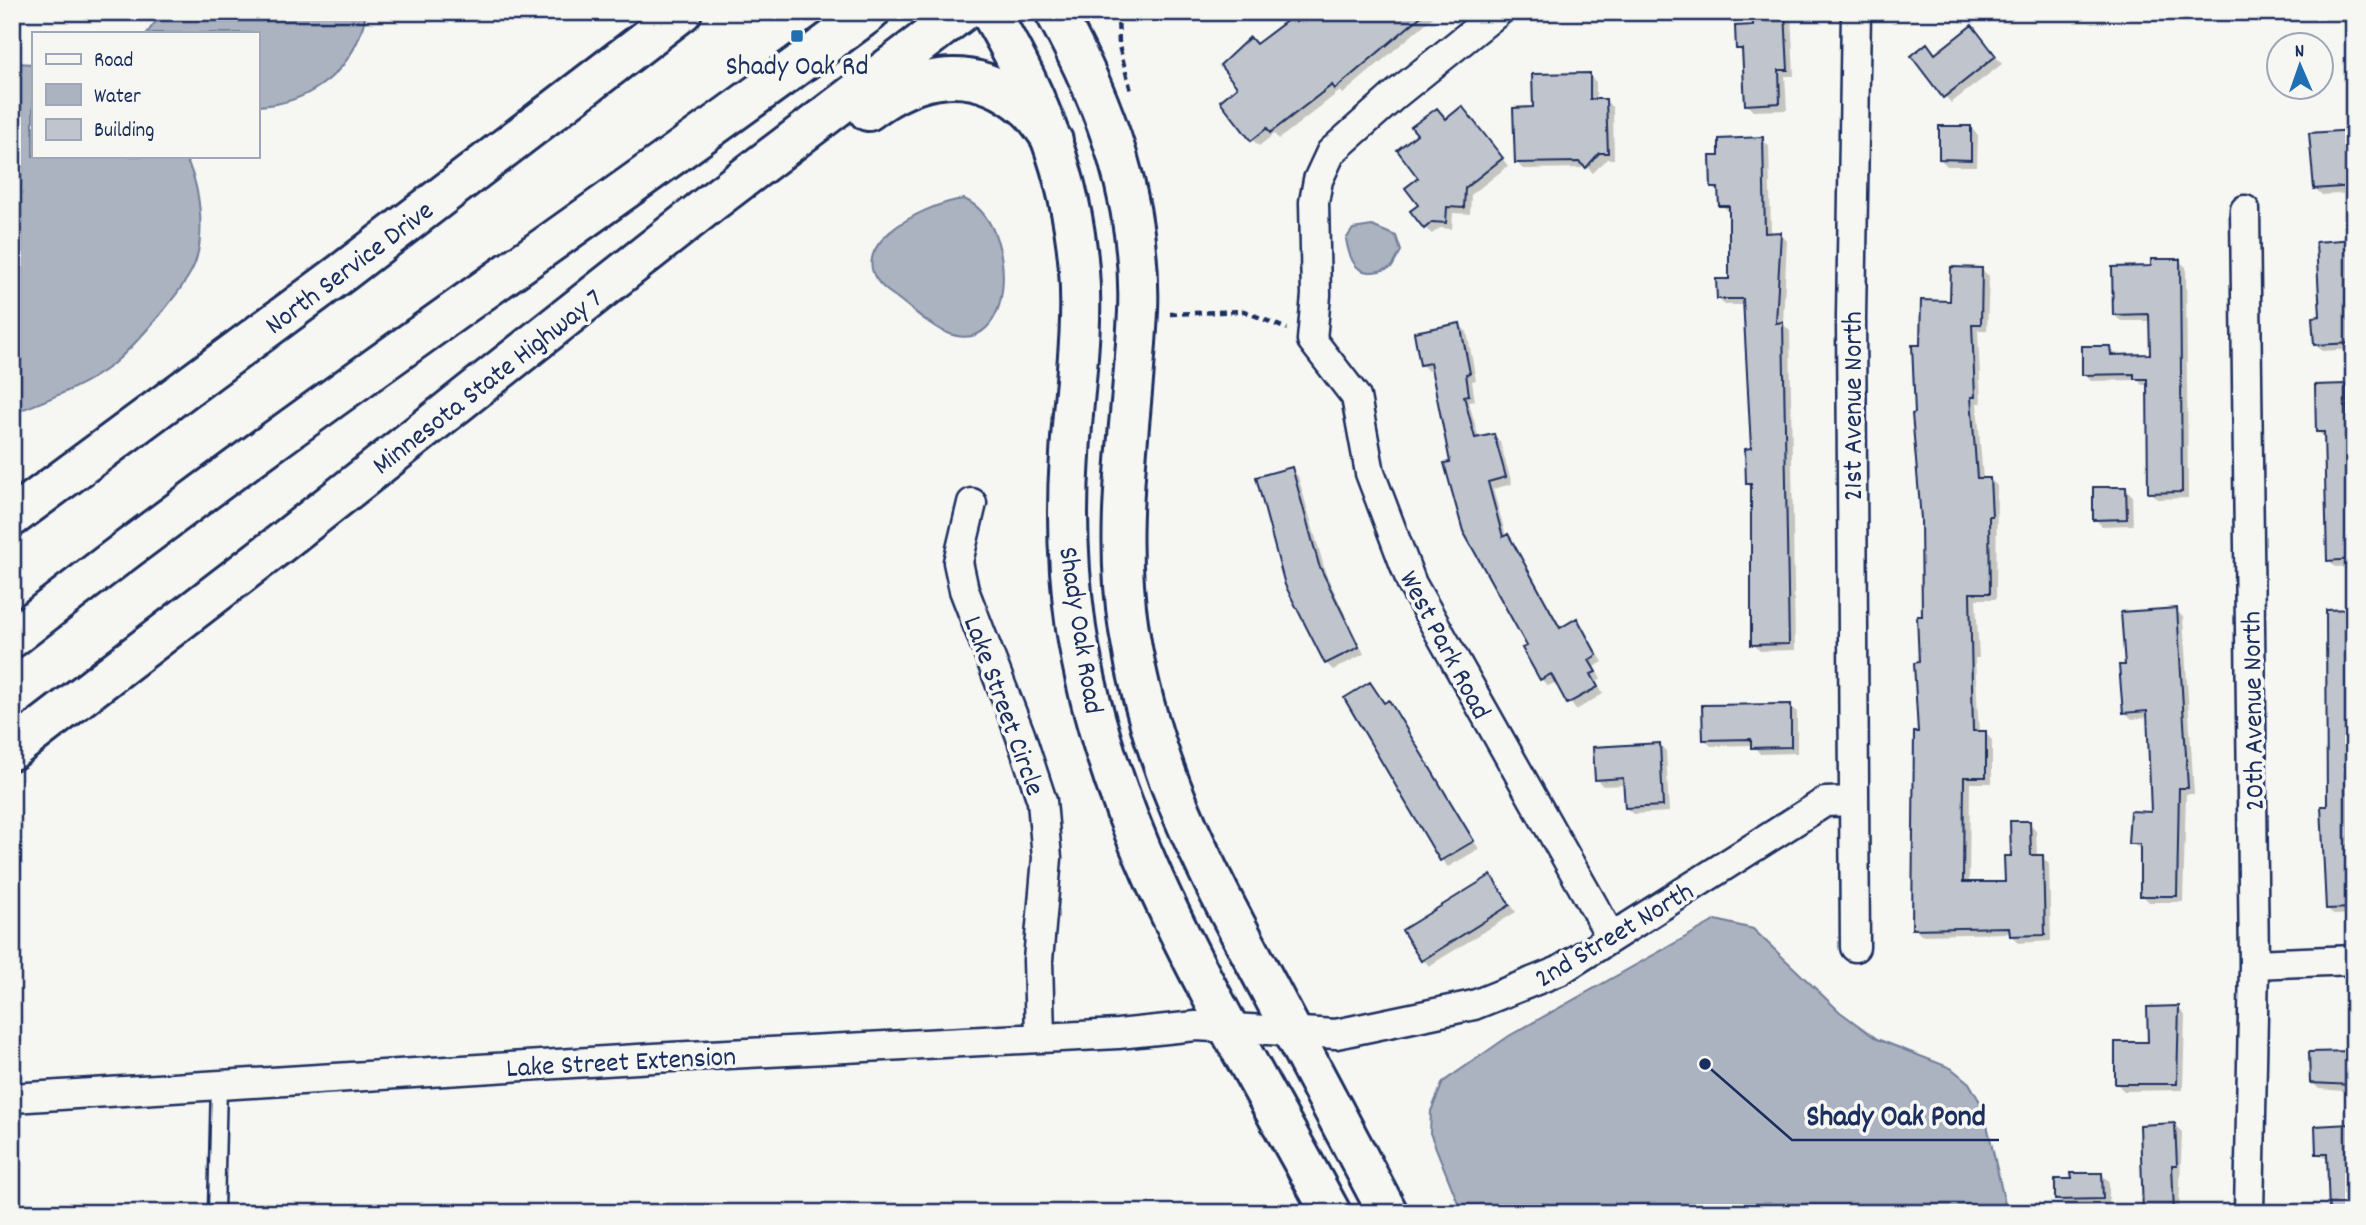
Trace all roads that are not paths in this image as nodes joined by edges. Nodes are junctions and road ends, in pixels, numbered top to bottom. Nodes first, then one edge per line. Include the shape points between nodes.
1 (682, 12) edge
2 (870, 12) edge
3 (962, 12) edge
4 (990, 12) edge
5 (1055, 12) edge
6 (1498, 12) edge
7 (1856, 12) edge
8 (1053, 141) junction
9 (2245, 210) dead end
10 (483, 381) junction
11 (972, 503) dead end
12 (12, 517) edge
13 (12, 638) edge
14 (12, 750) edge
15 (1853, 801) junction
16 (1611, 937) junction
17 (1855, 947) dead end
18 (2354, 960) edge
19 (2254, 964) junction
20 (1231, 1027) junction
21 (1292, 1030) junction
22 (1040, 1036) junction
23 (219, 1084) junction
24 (12, 1098) edge
25 (216, 1213) edge
26 (1331, 1213) edge
27 (1388, 1213) edge
28 (2249, 1213) edge

1 - 12 main road, North Service Drive
2 - 13 main road via 219,481
3 - 10 main road, Minnesota State Highway 7
4 - 8 main road, Shady Oak Road via 1038,102
5 - 21 main road, Shady Oak Road via 1102,105 1116,145 1132,221 1138,308 1121,534 1128,629 1152,738 1196,851
6 - 16 street, West Park Road via 1331,152 1314,202 1312,340 1356,397 1370,473 1412,584
7 - 15 street, 21st Avenue North via 1851,317
8 - 10 main road via 1028,108 1004,91 948,78 912,83 892,92 772,184
8 - 20 main road, Shady Oak Road via 1073,215 1079,273 1080,332 1067,508 1075,616 1088,695 1106,761 1140,851
9 - 19 street, 20th Avenue North
10 - 14 main road, Minnesota State Highway 7 via 276,548
11 - 22 street, Lake Street Circle via 958,562 964,590 1034,772 1045,827 1046,887 1038,960
15 - 16 street, 2nd Street North via 1825,802
15 - 17 street, 21st Avenue North
16 - 21 street, 2nd Street North via 1559,971 1474,1005 1336,1034
18 - 19 street
19 - 28 street, 20th Avenue North
20 - 21 street, 2nd Street North
20 - 22 street, Lake Street Extension
20 - 26 main road, Shady Oak Road
21 - 27 main road, Shady Oak Road
22 - 23 street, Lake Street Extension
23 - 24 street, Lake Street Extension
23 - 25 lane

